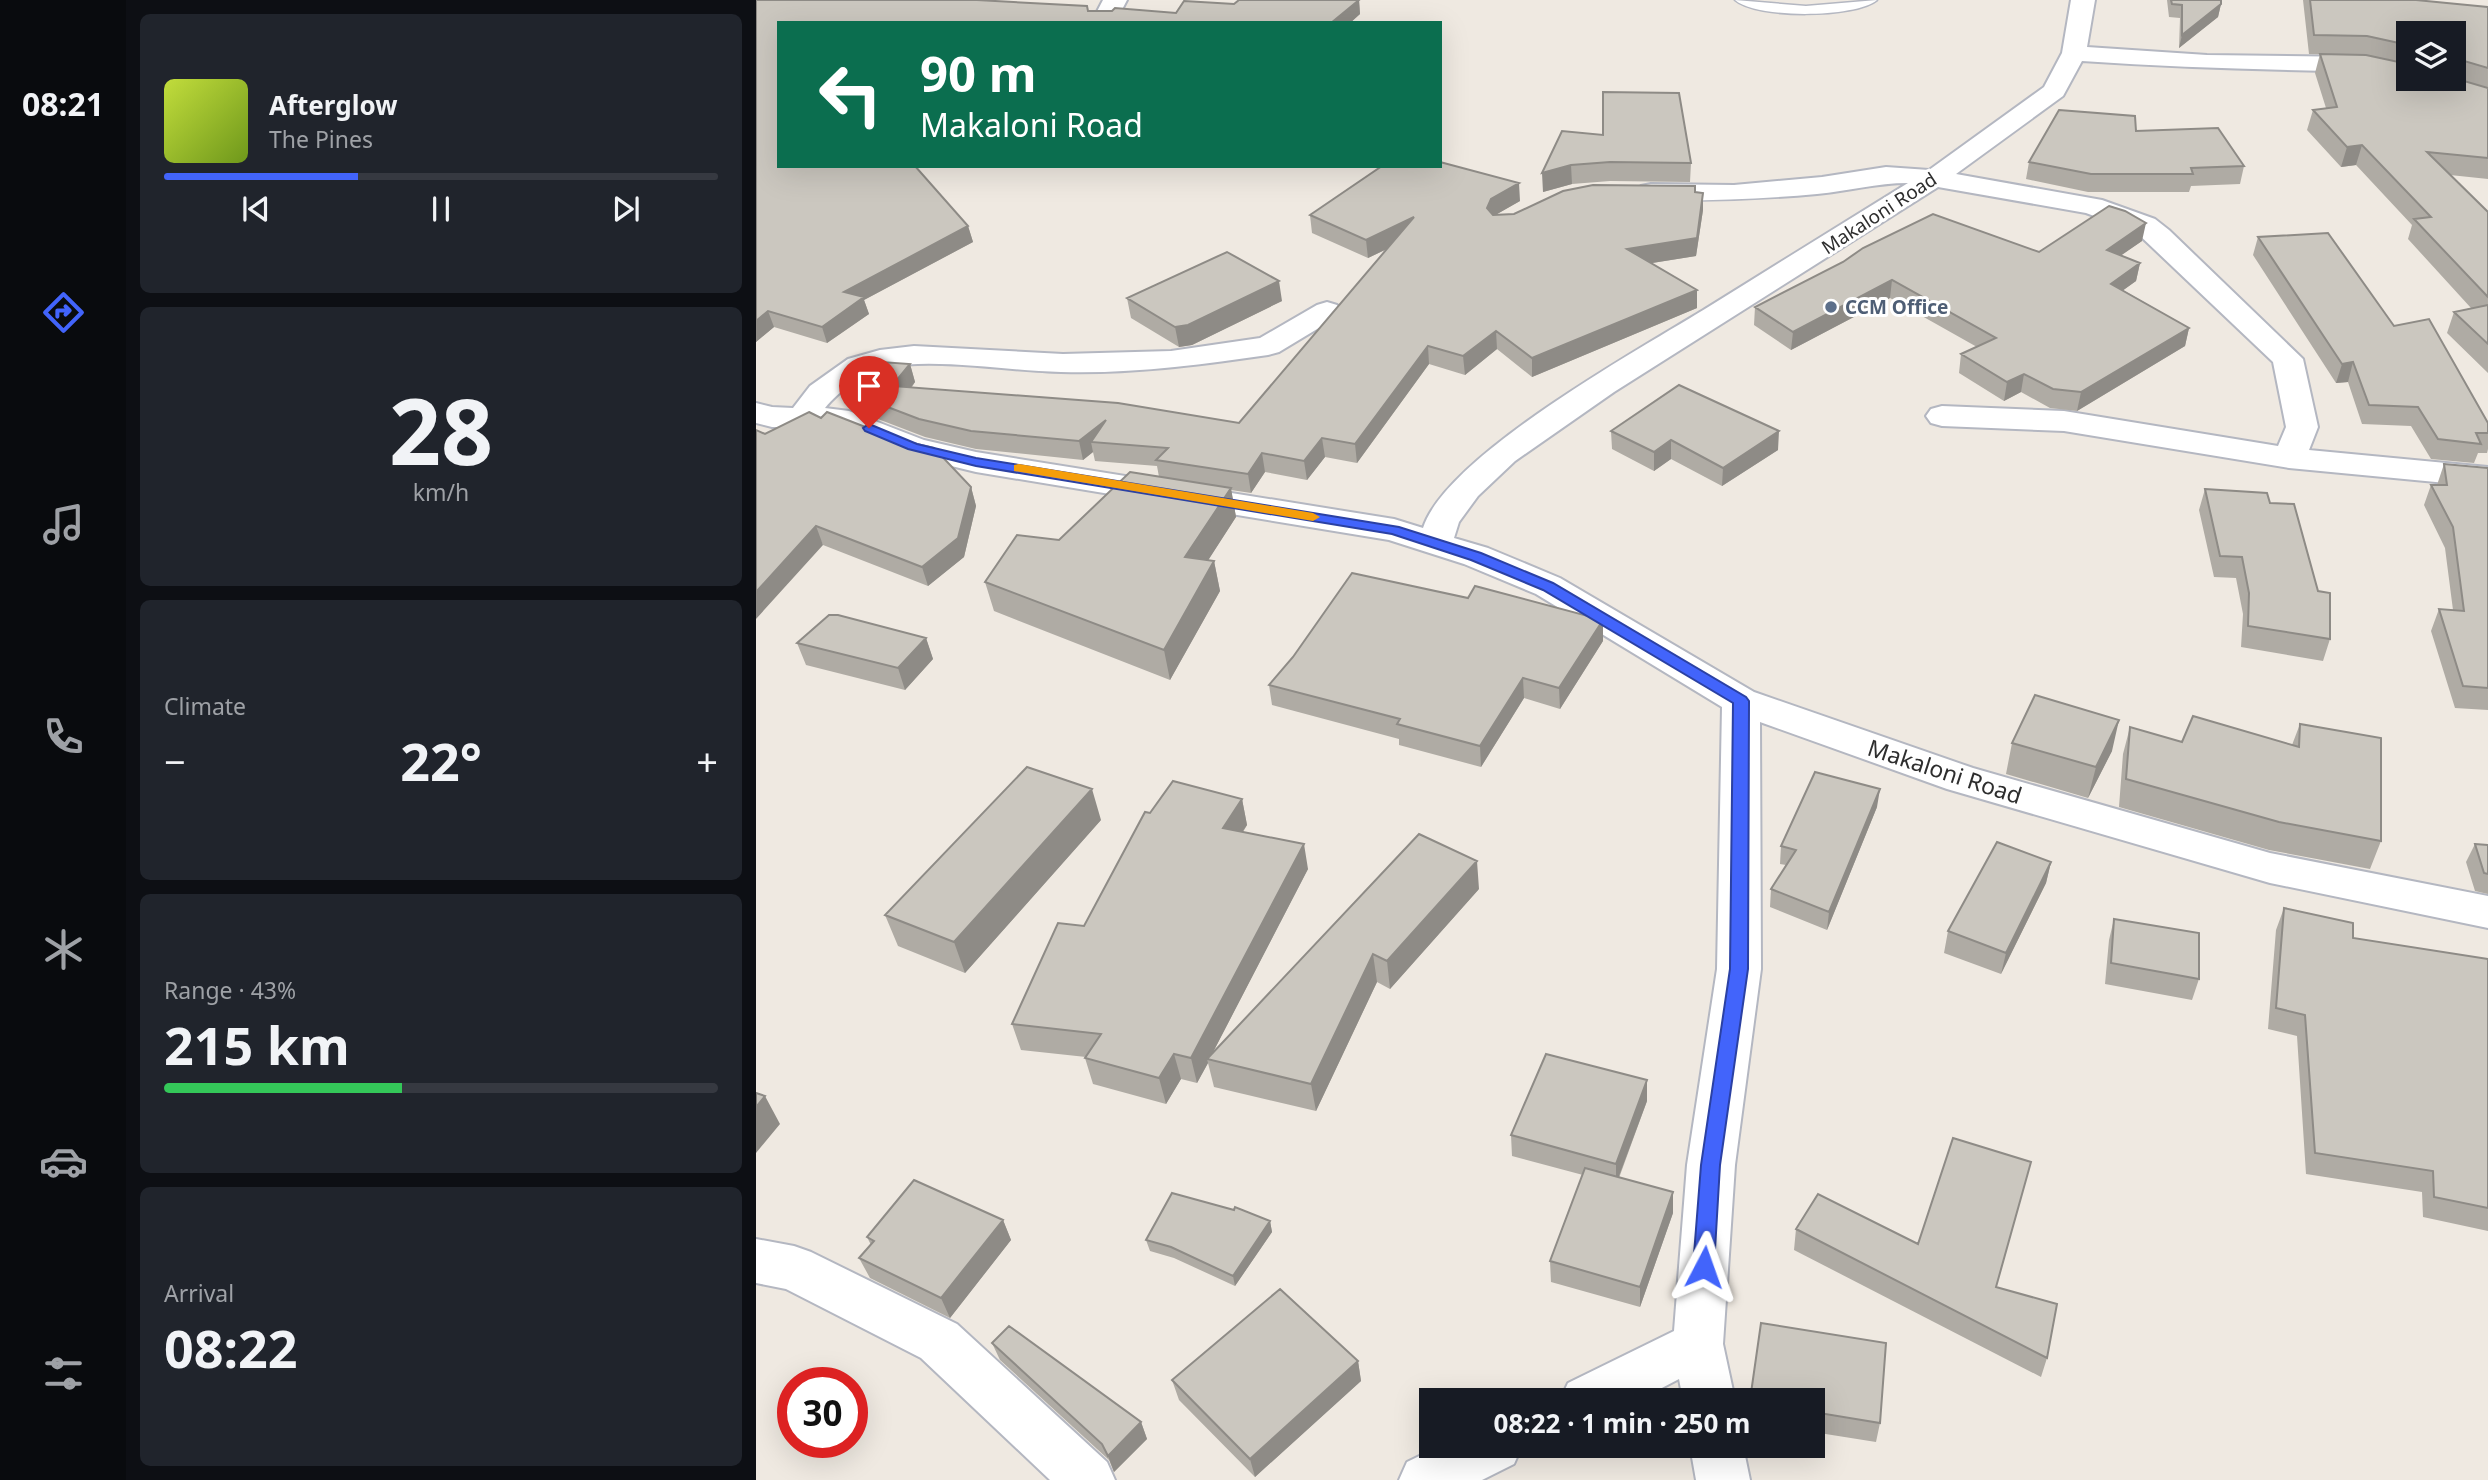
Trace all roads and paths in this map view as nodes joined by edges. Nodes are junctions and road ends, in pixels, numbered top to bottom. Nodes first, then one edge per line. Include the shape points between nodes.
1 (1115, 0) edge
2 (1741, 0) edge
3 (1871, 0) edge
4 (2083, 0) edge
5 (1104, 21) edge
6 (2074, 53) junction
7 (2396, 73) edge
8 (1933, 179) junction
9 (1622, 192) edge
10 (1327, 311) dead end
11 (1942, 416) dead end
12 (772, 418) edge
13 (2289, 458) junction
14 (2480, 470) edge
15 (1435, 543) junction
16 (1741, 701) junction
17 (2488, 912) edge
18 (756, 1261) edge
19 (1699, 1344) junction
20 (1610, 1388) edge
21 (1707, 1388) edge
22 (1471, 1458) edge
23 (1719, 1458) edge
24 (1087, 1480) edge
25 (1426, 1480) edge
26 (1723, 1480) edge

1 - 5 street
2 - 3 lane via 1828,8 1858,6
4 - 6 street, Makaloni Road
6 - 7 street via 2207,62 2361,64
6 - 8 street, Makaloni Road via 2054,91
8 - 9 street via 1886,175 1734,193
8 - 13 street via 2092,206 2144,225 2160,236 2288,359 2302,428
8 - 15 street, Makaloni Road via 1603,385 1503,454 1466,489 1443,521
10 - 12 street via 1268,346 1171,360 1063,363 914,355 880,359 859,366 821,393
11 - 13 street via 2064,421
12 - 15 street, Makaloni Road via 838,418 913,447 976,462 1394,530
13 - 14 street
15 - 16 street, Makaloni Road via 1548,586
16 - 17 street, Makaloni Road via 1961,779 2270,868
16 - 19 street via 1739,969 1711,1165
18 - 24 street via 793,1268 939,1341
19 - 20 street
19 - 21 street
22 - 25 street
23 - 26 street

